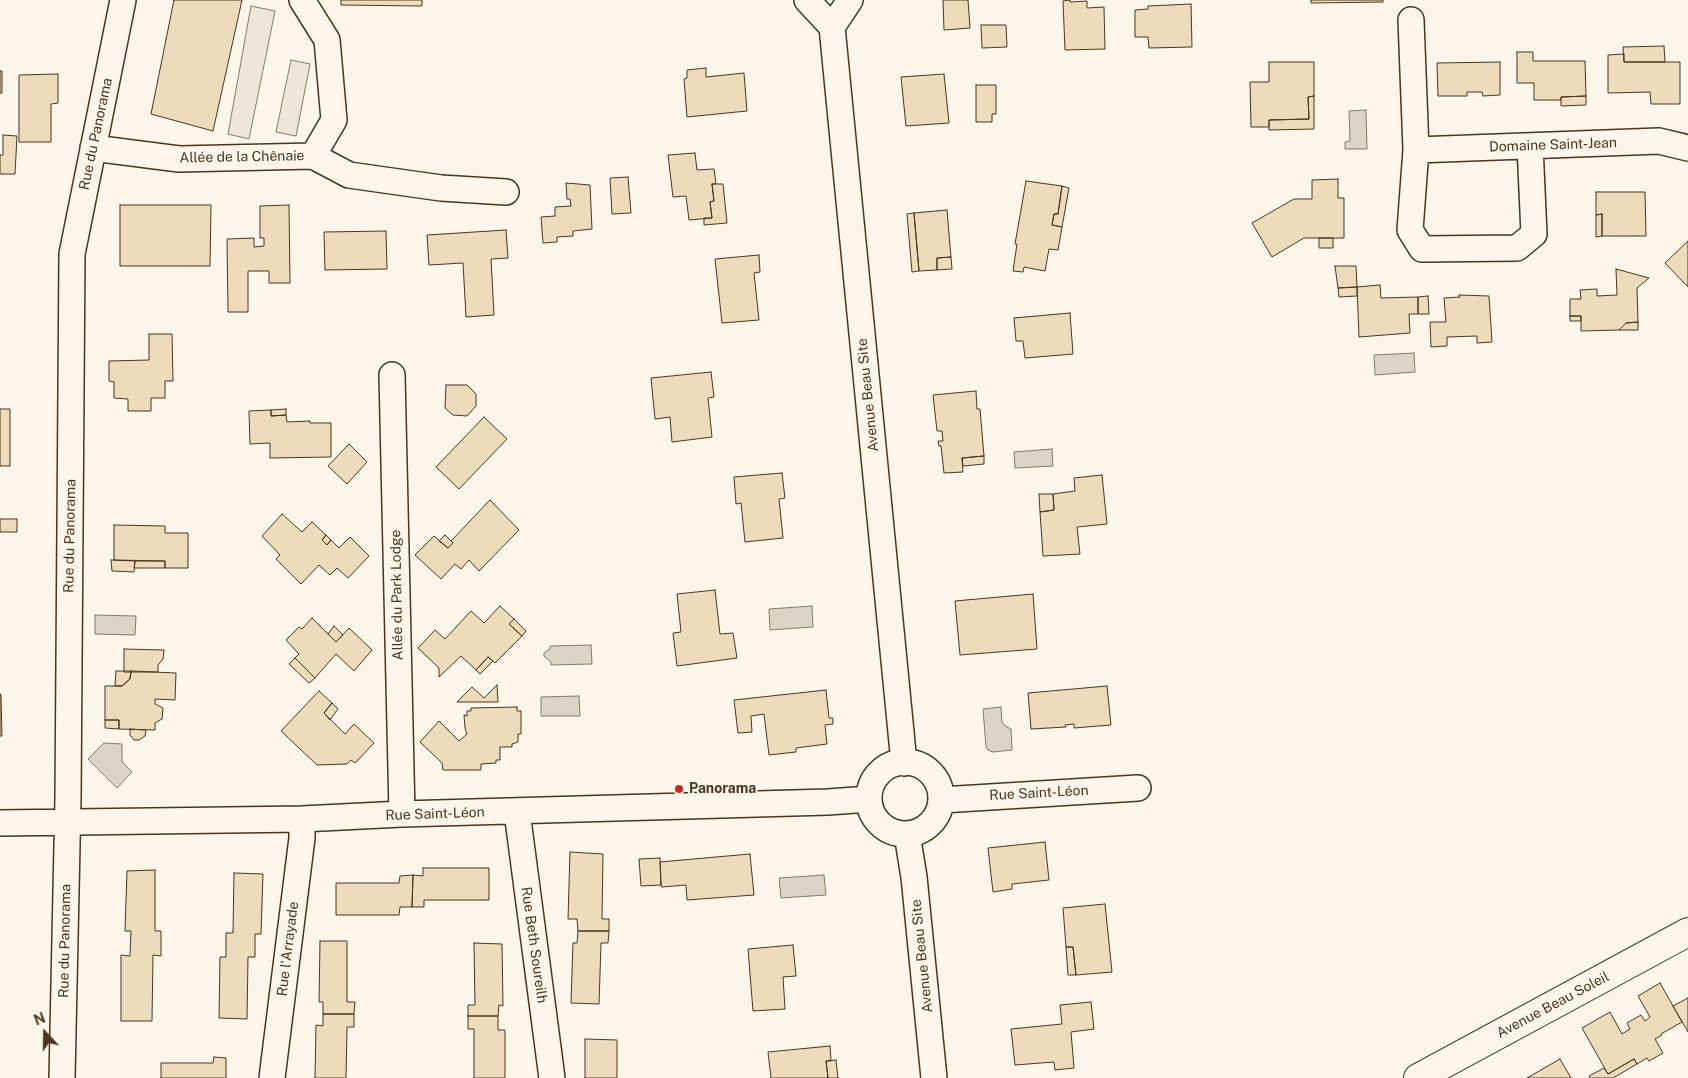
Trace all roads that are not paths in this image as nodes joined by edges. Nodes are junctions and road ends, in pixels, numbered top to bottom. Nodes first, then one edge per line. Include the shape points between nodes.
1 (124, 0) edge
2 (302, 0) edge
3 (807, 0) edge
4 (850, 0) edge
5 (1411, 20) dead end
6 (832, 27) junction
7 (1530, 146) junction
8 (93, 148) junction
9 (1688, 148) edge
10 (1416, 150) junction
11 (313, 156) junction
12 (506, 192) dead end
13 (392, 375) dead end
14 (904, 762) junction
15 (1138, 788) dead end
16 (869, 799) junction
17 (941, 800) junction
18 (517, 812) junction
19 (402, 814) junction
20 (302, 819) junction
21 (67, 822) junction
22 (0, 823) edge
23 (907, 834) junction
24 (1688, 932) edge
25 (62, 1078) edge
26 (272, 1078) edge
27 (552, 1078) edge
28 (934, 1078) edge
29 (1418, 1078) edge

1 - 8 street, Rue du Panorama
2 - 11 street via 327,40 334,120
3 - 6 street
4 - 6 street
5 - 10 street
6 - 14 street, Avenue Beau Site
7 - 9 street, Domaine Saint-Jean via 1659,141
7 - 10 street, Domaine Saint-Jean
7 - 10 street via 1534,234 1517,248 1422,249 1410,230
8 - 11 street, Allée de la Chênaie via 179,159
8 - 21 street, Rue du Panorama via 72,254
11 - 12 street, Allée de la Chênaie via 349,175 441,188
13 - 19 street, Allée du Park Lodge
14 - 16 street via 883,770 871,788
14 - 17 street via 926,769 940,788
15 - 17 street, Rue Saint-Léon
16 - 18 street, Rue Saint-Léon
16 - 23 street via 877,821 896,833
17 - 23 street via 939,810 927,827
18 - 19 street, Rue Saint-Léon
18 - 27 street, Rue Beth Soureilh
19 - 20 street, Rue Saint-Léon
20 - 21 street, Rue Saint-Léon
20 - 26 street, Rue l'Arrayade
21 - 22 street, Rue Saint-Léon
21 - 25 street, Rue du Panorama
23 - 28 street, Avenue Beau Site
24 - 29 street, Avenue Beau Soleil

